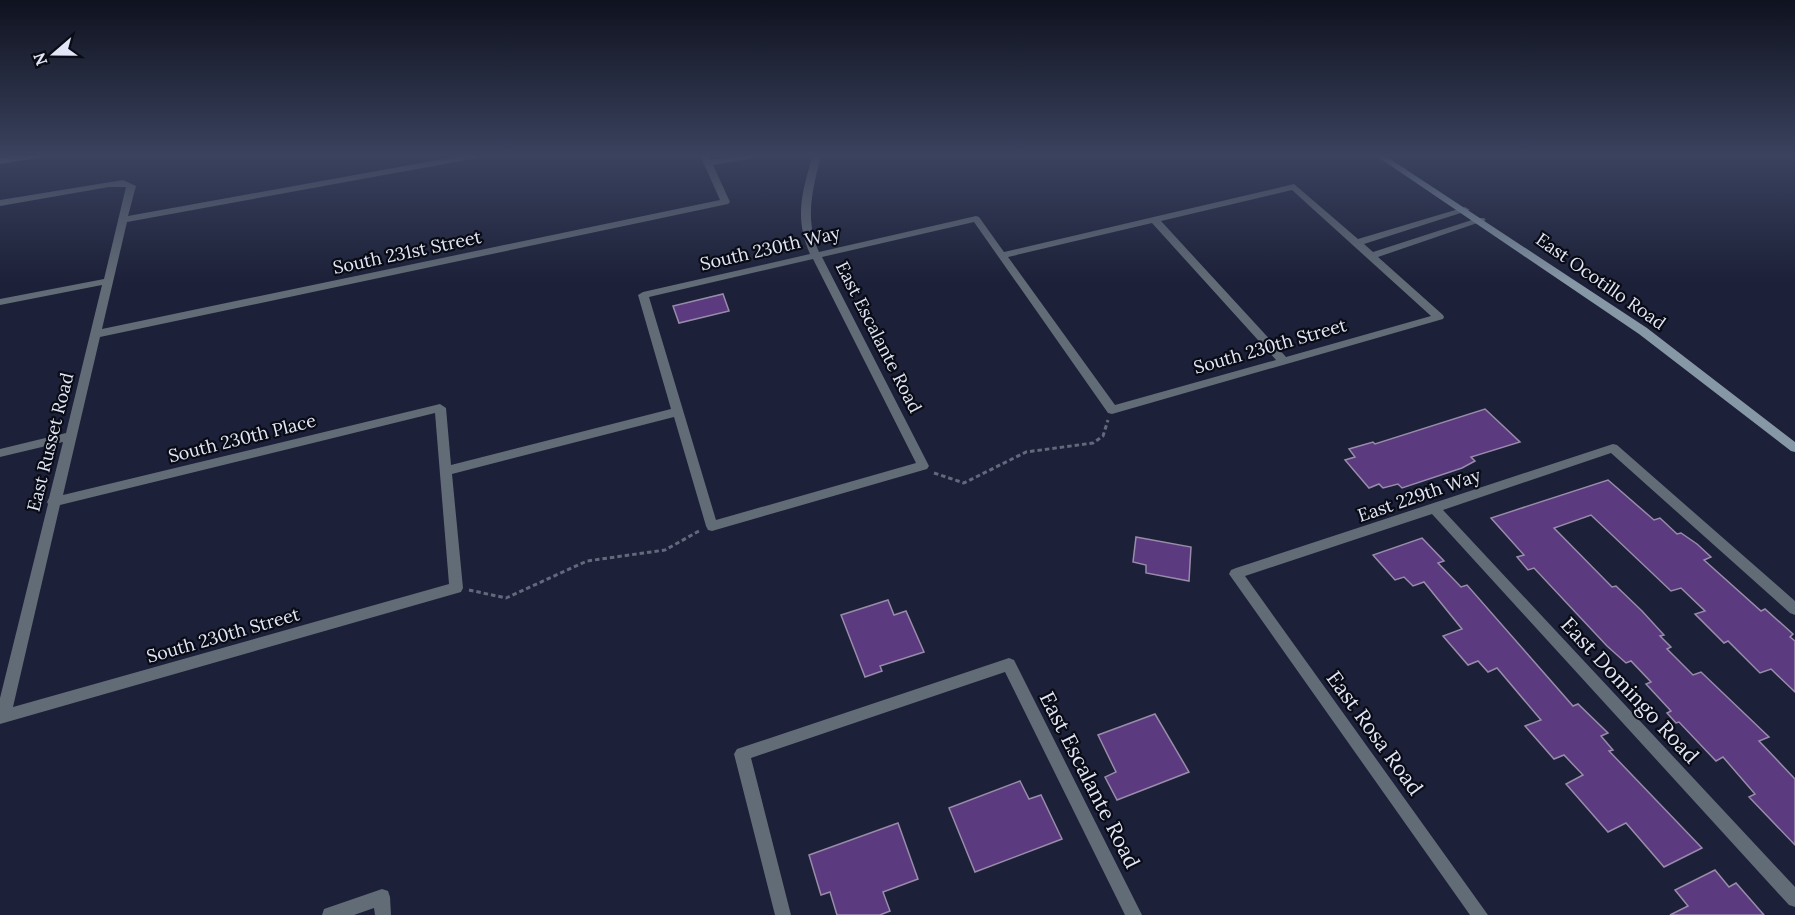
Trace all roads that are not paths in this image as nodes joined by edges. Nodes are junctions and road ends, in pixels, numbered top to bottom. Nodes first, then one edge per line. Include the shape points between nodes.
1 (33, 198) edge
2 (129, 198) edge
3 (245, 198) edge
4 (723, 198) edge
5 (806, 198) edge
6 (1247, 198) edge
7 (1306, 198) edge
8 (1446, 198) edge
9 (0, 203) edge
10 (1465, 210) junction
11 (1154, 219) junction
12 (124, 220) junction
13 (1481, 220) junction
14 (1357, 243) junction
15 (1003, 255) junction
16 (816, 256) junction
17 (1371, 256) junction
18 (108, 281) junction
19 (0, 302) edge
20 (95, 334) junction
21 (1283, 361) junction
22 (677, 412) junction
23 (70, 436) junction
24 (1795, 448) edge
25 (0, 453) edge
26 (447, 471) junction
27 (53, 502) junction
28 (1435, 508) junction
29 (1236, 574) joint
30 (1795, 609) edge
31 (2, 716) edge
32 (1795, 899) edge
33 (330, 915) edge
34 (383, 915) edge
35 (783, 915) edge
36 (1134, 915) edge
37 (1480, 915) edge

1 - 9 street, East Russet Road
2 - 12 street, East Russet Road
3 - 12 street
4 - 20 street, South 231st Street via 725,202
5 - 16 street, East Escalante Road via 804,227
6 - 11 street
7 - 14 street
8 - 10 main road, East Ocotillo Road
10 - 13 main road, East Ocotillo Road
10 - 14 street
11 - 15 street
11 - 21 street
12 - 18 street, East Russet Road
13 - 17 street
13 - 24 main road, East Ocotillo Road via 1643,331
14 - 17 street
15 - 16 street, South 230th Way via 976,219
15 - 21 street, South 230th Street via 1112,410
16 - 22 street, South 230th Way via 643,296
16 - 22 street, East Escalante Road via 923,466 712,526
17 - 21 street, South 230th Street via 1439,317
18 - 19 street
18 - 20 street, East Russet Road
20 - 23 street, East Russet Road
22 - 26 street
23 - 25 street
23 - 27 street, East Russet Road
26 - 27 street, South 230th Place via 440,408
26 - 31 street, South 230th Street via 456,588
27 - 31 street, East Russet Road
28 - 29 street, East 229th Way
28 - 30 street, East 229th Way via 1613,448
28 - 32 street, East Domingo Road
29 - 37 street, East Rosa Road
33 - 34 street via 382,897
35 - 36 street, East Escalante Road via 742,754 1009,663

